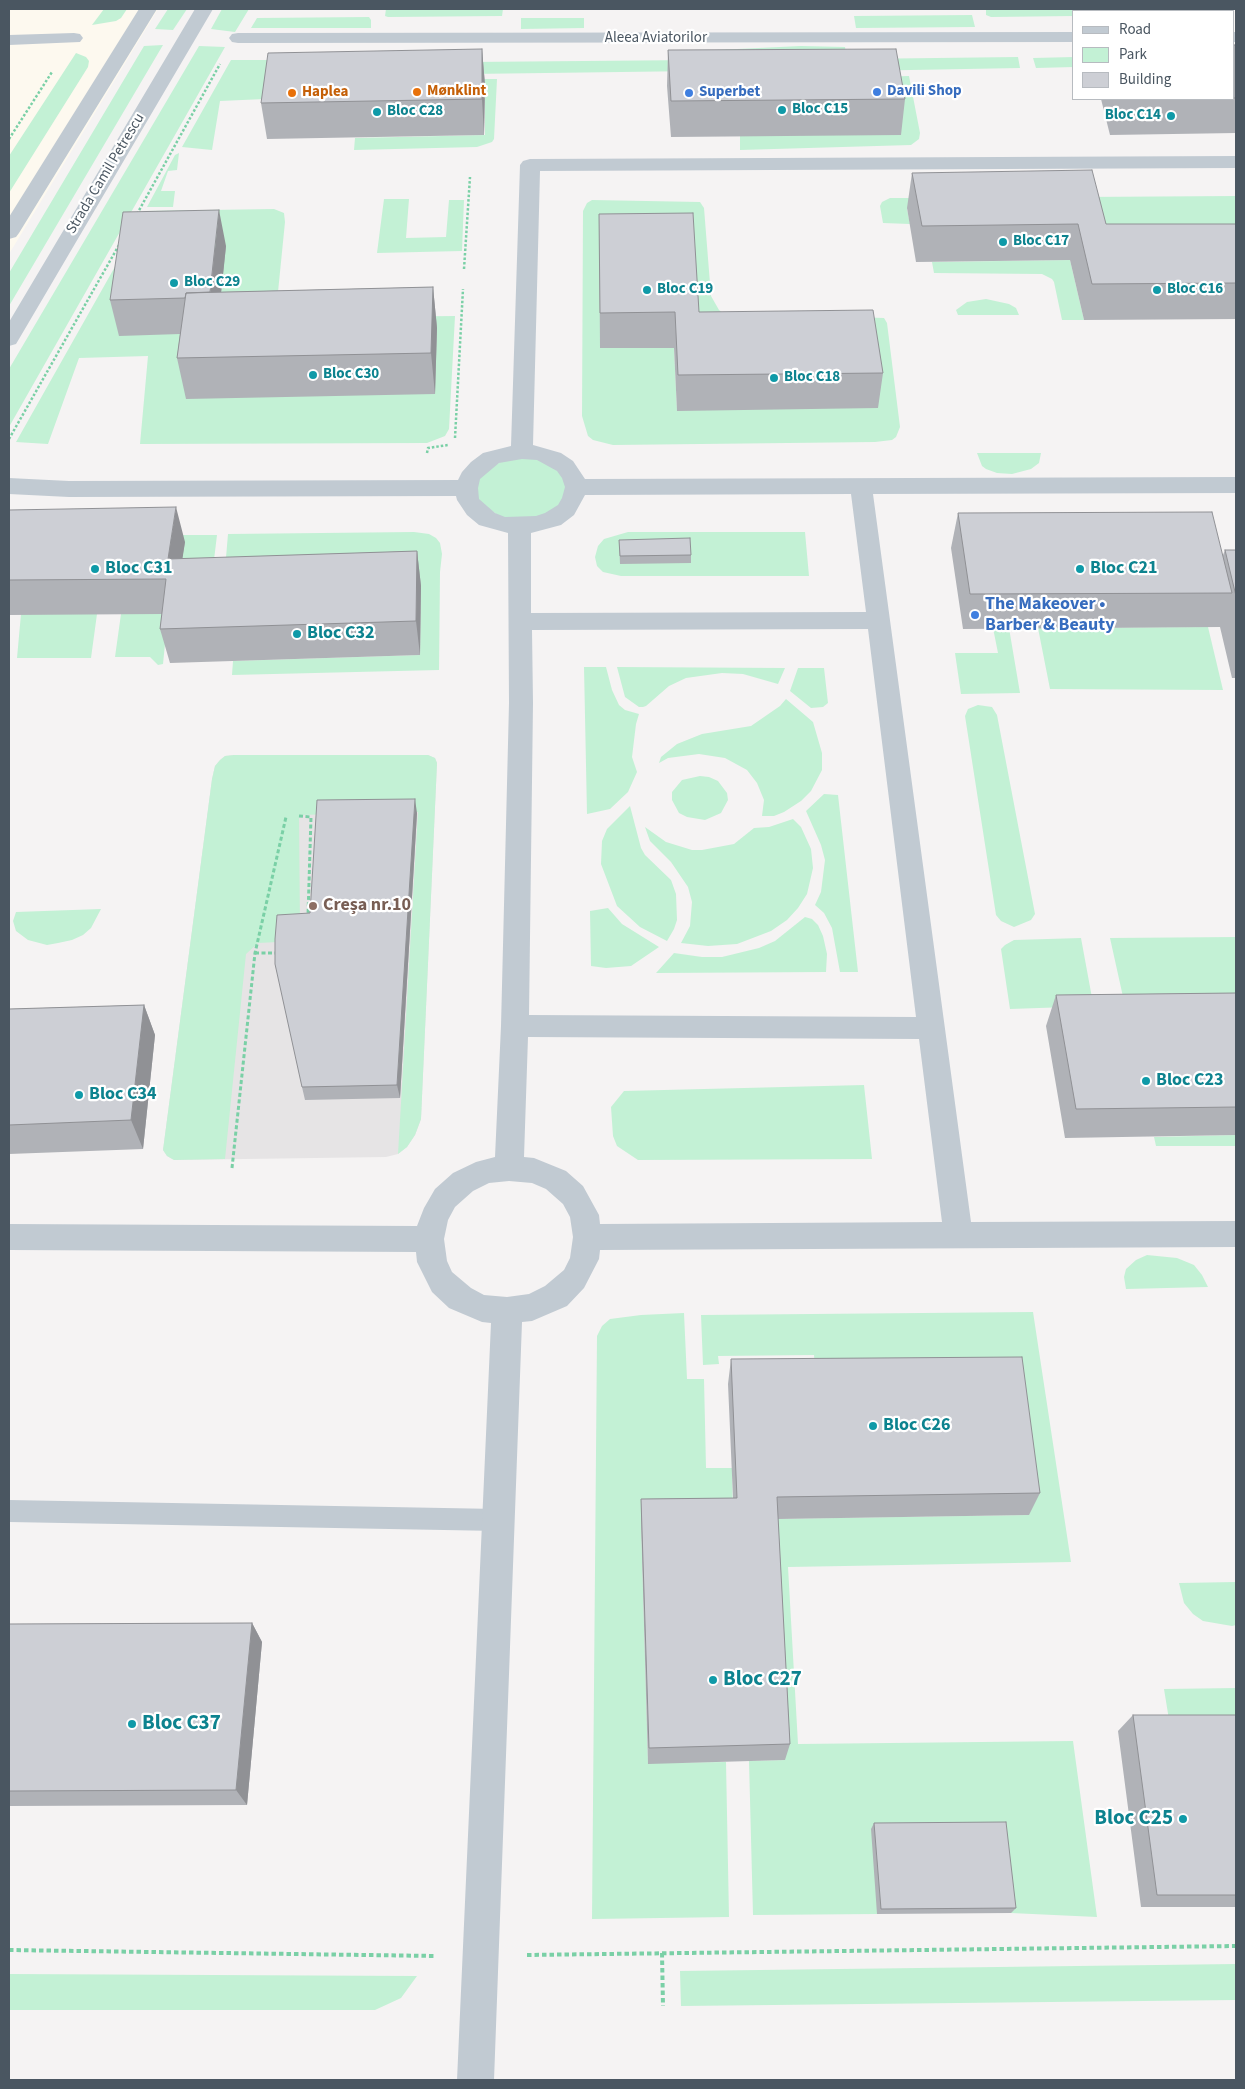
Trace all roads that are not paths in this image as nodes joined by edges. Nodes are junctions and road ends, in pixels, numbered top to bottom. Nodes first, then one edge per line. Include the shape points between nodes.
1 (148, 9) edge
2 (204, 9) edge
3 (74, 38) road end
4 (238, 38) road end
5 (1072, 38) edge
6 (9, 40) edge
7 (1236, 162) edge
8 (9, 233) edge
9 (9, 339) edge
10 (522, 452) junction
11 (1236, 485) edge
12 (9, 486) edge
13 (861, 486) junction
14 (576, 487) junction
15 (467, 488) junction
16 (520, 526) junction
17 (879, 620) junction
18 (520, 622) junction
19 (515, 1026) junction
20 (932, 1028) junction
21 (509, 1168) junction
22 (1236, 1234) edge
23 (958, 1235) junction
24 (9, 1237) edge
25 (588, 1237) junction
26 (429, 1239) junction
27 (507, 1311) junction
28 (9, 1511) edge
29 (498, 1520) junction
30 (475, 2080) edge

1 - 8 street
2 - 9 street, Strada Camil Petrescu
3 - 6 street
4 - 5 street, Aleea Aviatorilor
7 - 10 street via 530,165
10 - 14 street via 553,458 573,476
10 - 15 street via 491,458 470,476
11 - 13 street
12 - 15 street via 68,489
13 - 14 street
13 - 17 street
14 - 16 street via 566,510 538,524
15 - 16 street via 468,500 487,519
16 - 18 street
17 - 18 street
17 - 20 street
18 - 19 street
19 - 20 street
19 - 21 street
20 - 23 street
21 - 25 street via 534,1171 556,1180 573,1195 584,1215
21 - 26 street via 486,1171 463,1182 445,1198 434,1217
22 - 23 street
23 - 25 street
24 - 26 street
25 - 27 street via 584,1259 574,1279 556,1296 532,1307
26 - 27 street via 432,1262 442,1282 460,1298 482,1308
27 - 29 street
28 - 29 lane
29 - 30 street

